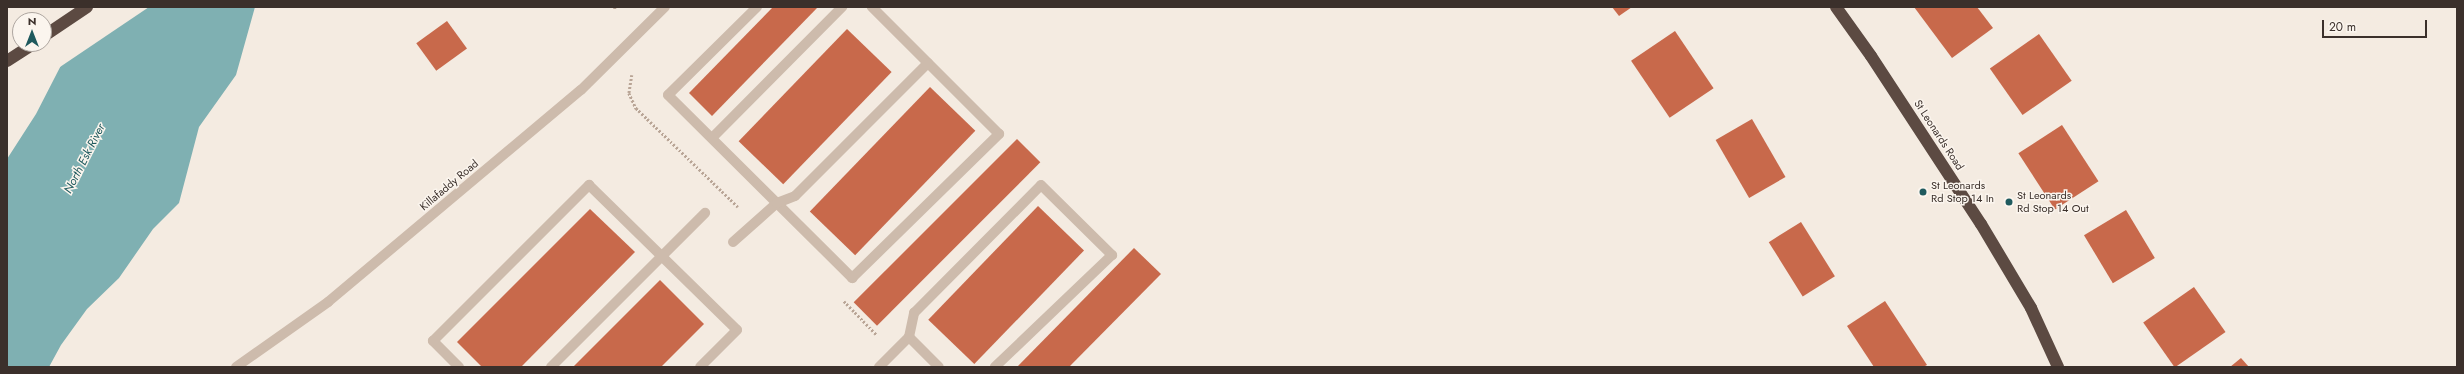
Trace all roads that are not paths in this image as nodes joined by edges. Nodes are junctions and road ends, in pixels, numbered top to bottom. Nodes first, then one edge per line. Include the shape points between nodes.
1 (87, 7) edge
2 (665, 7) edge
3 (757, 7) edge
4 (842, 7) edge
5 (872, 7) edge
6 (1836, 7) edge
7 (52, 31) edge
8 (20, 52) edge
9 (7, 61) edge
10 (928, 63) junction
11 (712, 138) junction
12 (777, 203) junction
13 (705, 213) dead end
14 (733, 242) dead end
15 (662, 256) junction
16 (909, 337) junction
17 (236, 367) edge
18 (459, 367) edge
19 (550, 367) edge
20 (700, 367) edge
21 (879, 367) edge
22 (939, 367) edge
23 (995, 367) edge
24 (2058, 367) edge

1 - 7 highway
2 - 17 street, Killafaddy Road via 564,105 328,302
3 - 11 street via 668,95
4 - 11 street
5 - 10 street
6 - 24 highway, St Leonards Road via 1981,224 2031,308
8 - 9 highway
10 - 12 street via 795,196
10 - 12 street via 999,134 852,278
11 - 12 street
12 - 14 street
13 - 15 street
15 - 18 street via 589,185 433,341
15 - 19 street
15 - 20 street via 737,330
16 - 21 street
16 - 22 street
16 - 23 street via 914,313 1041,185 1112,255

